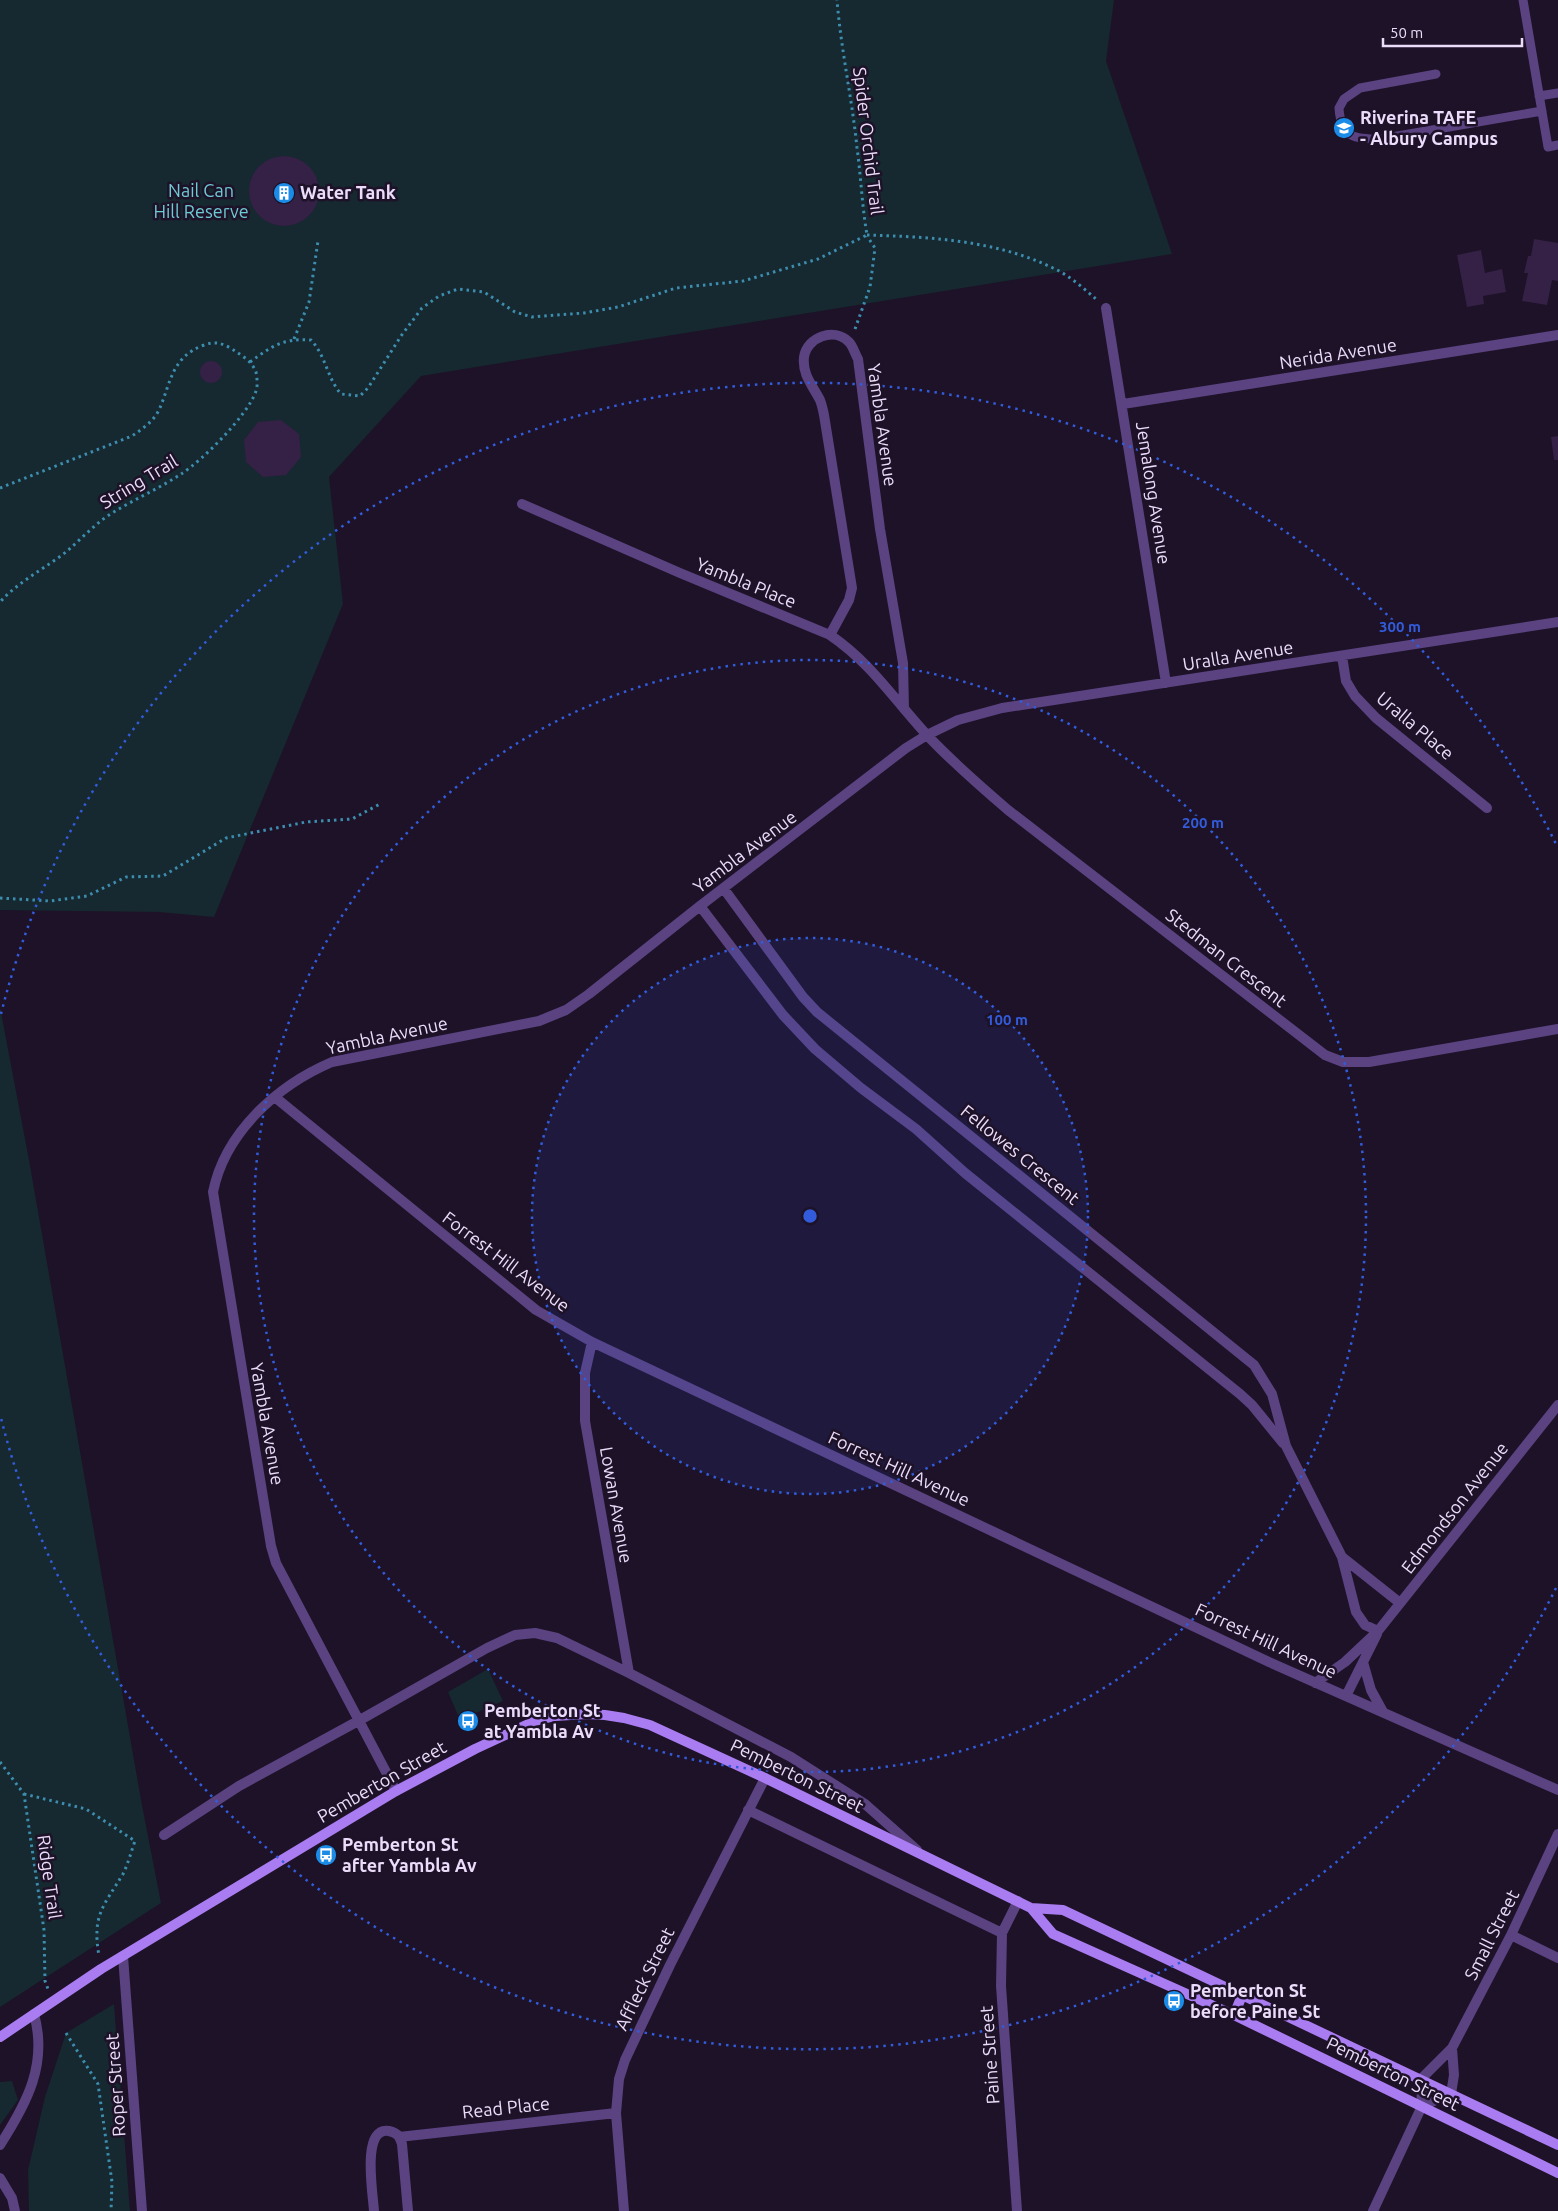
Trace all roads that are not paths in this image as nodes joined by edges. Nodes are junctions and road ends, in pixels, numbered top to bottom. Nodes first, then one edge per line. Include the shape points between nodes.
1 (1523, 0) edge
2 (1436, 74) dead end
3 (1558, 93) edge
4 (1540, 96) junction
5 (1542, 111) junction
6 (1558, 145) edge
7 (1106, 308) road end
8 (1558, 335) edge
9 (1123, 404) junction
10 (522, 504) dead end
11 (1558, 622) edge
12 (830, 635) junction
13 (1342, 656) junction
14 (1166, 683) junction
15 (904, 709) junction
16 (927, 735) junction
17 (1488, 808) dead end
18 (724, 889) junction
19 (700, 906) junction
20 (1558, 1029) edge
21 (276, 1098) junction
22 (592, 1342) junction
23 (1558, 1404) edge
24 (1286, 1446) junction
25 (1342, 1557) junction
26 (1400, 1603) junction
27 (1378, 1631) junction
28 (1363, 1662) junction
29 (629, 1673) junction
30 (1315, 1683) junction
31 (1346, 1696) junction
32 (1382, 1712) junction
33 (360, 1720) junction
34 (765, 1778) junction
35 (396, 1790) junction
36 (1558, 1790) edge
37 (748, 1810) junction
38 (1558, 1834) edge
39 (164, 1835) dead end
40 (919, 1853) junction
41 (1018, 1901) junction
42 (1031, 1908) junction
43 (1002, 1933) junction
44 (1511, 1935) junction
45 (123, 1956) junction
46 (1558, 1958) edge
47 (1243, 1993) junction
48 (34, 2014) junction
49 (1234, 2015) junction
50 (0, 2037) edge
51 (1452, 2048) junction
52 (1421, 2080) junction
53 (1450, 2094) junction
54 (1422, 2106) junction
55 (616, 2112) junction
56 (400, 2137) junction
57 (1558, 2144) edge
58 (0, 2145) edge
59 (1558, 2173) edge
60 (0, 2178) edge
61 (15, 2211) edge
62 (142, 2211) edge
63 (374, 2211) edge
64 (408, 2211) edge
65 (624, 2211) edge
66 (1017, 2211) edge
67 (1373, 2211) edge

1 - 4 lane
2 - 5 lane via 1351,92 1339,108 1346,132 1358,139 1380,139
3 - 4 lane
4 - 5 lane
5 - 6 lane via 1548,146
7 - 9 street, Jemalong Avenue
8 - 9 street, Nerida Avenue
9 - 14 street, Jemalong Avenue
10 - 12 street, Yambla Place
11 - 13 street, Uralla Avenue
12 - 15 street, Yambla Place via 868,664
12 - 15 street, Yambla Avenue via 852,588 824,415 821,401 805,373 804,358 811,342 818,337 833,335 850,342 858,359 880,529 903,663
13 - 14 street, Uralla Avenue
13 - 17 street, Uralla Place via 1346,681 1376,718
14 - 16 street, Uralla Avenue via 1002,708 958,720
15 - 16 street, Yambla Place
16 - 18 street, Yambla Avenue
16 - 20 street, Stedman Crescent via 1008,810 1325,1055 1343,1062 1369,1062
18 - 19 street, Yambla Avenue
18 - 24 street, Fellowes Crescent via 817,1012 1254,1364 1272,1394
19 - 21 street, Yambla Avenue via 590,994 552,1017 332,1062 308,1073
19 - 24 street, Fellowes Crescent via 805,1040 1240,1394
21 - 22 street, Forrest Hill Avenue via 536,1310
21 - 33 street, Yambla Avenue via 242,1129 226,1154 216,1173 214,1208 271,1546 276,1563
22 - 29 street, Lowan Avenue via 585,1373 584,1421
22 - 30 street, Forrest Hill Avenue
23 - 26 street, Edmondson Avenue
24 - 25 street, Fellowes Crescent
25 - 26 street, Fellowes Crescent
25 - 27 street, Fellowes Crescent via 1356,1612 1365,1626
26 - 27 street, Edmondson Avenue
27 - 28 street, Edmondson Avenue
27 - 30 street, Edmondson Avenue via 1345,1662
28 - 31 street, Edmondson Avenue
28 - 32 street
29 - 33 street, Pemberton Street via 557,1638 526,1633 487,1648
29 - 40 street, Pemberton Street via 834,1783 865,1804
30 - 31 street, Forrest Hill Avenue
31 - 32 street, Forrest Hill Avenue
32 - 36 street, Forrest Hill Avenue
33 - 35 street, Yambla Avenue
33 - 39 street, Pemberton Street via 239,1786
34 - 35 main road, Pemberton Street via 650,1725 624,1718 571,1714 535,1721
34 - 37 street, Affleck Street
34 - 40 main road, Pemberton Street
35 - 45 main road, Pemberton Street
37 - 43 street
37 - 55 street, Affleck Street via 635,2036 619,2079
38 - 44 street, Small Street
40 - 41 main road, Pemberton Street
41 - 42 main road, Pemberton Street
41 - 43 street, Paine Street
42 - 47 main road, Pemberton Street via 1063,1910
42 - 49 main road, Pemberton Street via 1052,1934
43 - 66 street, Paine Street via 1001,1986
44 - 46 street
44 - 51 street, Small Street
45 - 48 main road, Pemberton Street
45 - 62 street, Roper Street
47 - 49 main road
47 - 52 main road, Pemberton Street
48 - 50 main road, Pemberton Street
48 - 58 street via 39,2042 38,2061 24,2105
49 - 54 main road, Pemberton Street
51 - 52 street, Small Street
51 - 53 street via 1454,2074
52 - 53 main road, Pemberton Street
52 - 54 street
53 - 54 street
53 - 57 main road, Pemberton Street
54 - 59 main road, Pemberton Street
54 - 67 street
55 - 56 street, Read Place
55 - 65 street, Affleck Street
56 - 63 street, Read Place via 386,2131 373,2138 370,2158
56 - 64 street
60 - 61 street via 12,2198

